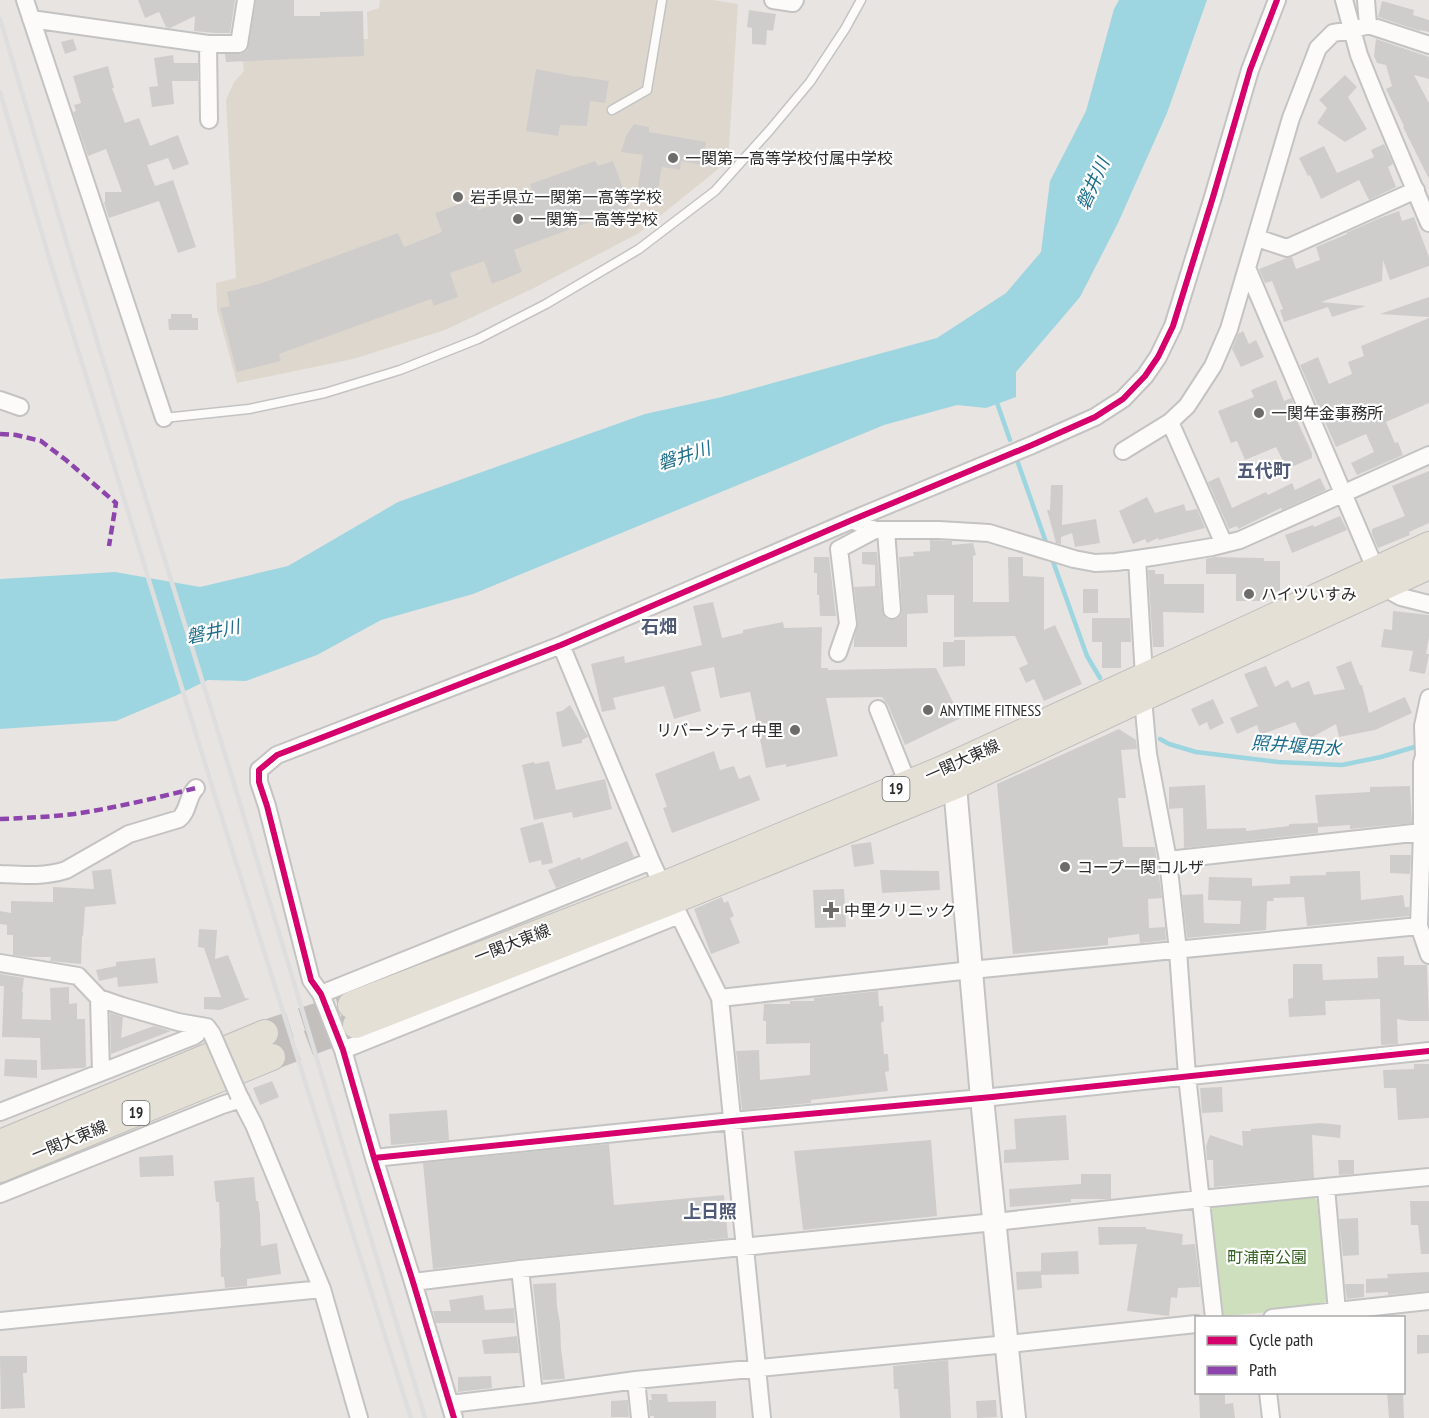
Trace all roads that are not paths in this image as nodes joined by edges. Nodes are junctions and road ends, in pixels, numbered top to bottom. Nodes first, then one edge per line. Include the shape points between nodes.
1 (25, 0) edge
2 (246, 0) edge
3 (662, 0) edge
4 (773, 0) edge
5 (795, 0) edge
6 (861, 0) edge
7 (1277, 0) edge
8 (1344, 0) edge
9 (1366, 0) edge
10 (31, 19) junction
11 (1368, 25) junction
12 (1352, 30) junction
13 (208, 44) junction
14 (1429, 45) edge
15 (612, 110) dead end
16 (209, 120) dead end
17 (1416, 190) junction
18 (1429, 223) edge
19 (1257, 238) junction
20 (1246, 268) junction
21 (0, 400) edge
22 (0, 412) edge
23 (164, 418) joint
24 (1170, 422) junction
25 (1123, 451) dead end
26 (1429, 456) edge
27 (1343, 495) junction
28 (852, 520) junction
29 (880, 530) junction
30 (1224, 544) junction
31 (1429, 545) edge
32 (1137, 559) junction
33 (1429, 566) edge
34 (1379, 579) junction
35 (1429, 604) edge
36 (892, 610) dead end
37 (561, 645) junction
38 (838, 652) dead end
39 (1143, 687) junction
40 (1429, 698) edge
41 (878, 709) dead end
42 (950, 777) junction
43 (908, 784) junction
44 (196, 788) dead end
45 (1422, 832) junction
46 (1168, 860) junction
47 (651, 861) junction
48 (0, 874) edge
49 (671, 901) junction
50 (1419, 926) junction
51 (1178, 951) junction
52 (1429, 955) edge
53 (0, 963) edge
54 (971, 970) junction
55 (321, 994) junction
56 (99, 998) junction
57 (720, 998) junction
58 (353, 1015) tunnel mouth
59 (210, 1031) junction
60 (343, 1050) junction
61 (1429, 1051) edge
62 (100, 1072) junction
63 (1187, 1076) junction
64 (240, 1098) junction
65 (982, 1098) junction
66 (0, 1112) edge
67 (732, 1121) junction
68 (0, 1143) edge
69 (374, 1158) junction
70 (0, 1169) edge
71 (1429, 1177) edge
72 (1326, 1188) junction
73 (0, 1194) edge
74 (1201, 1199) junction
75 (995, 1222) junction
76 (744, 1247) junction
77 (520, 1269) junction
78 (413, 1282) junction
79 (322, 1289) junction
80 (1429, 1301) edge
81 (1337, 1311) junction
82 (1214, 1316) edge
83 (1283, 1316) edge
84 (0, 1321) edge
85 (1195, 1324) edge
86 (1008, 1344) junction
87 (757, 1368) junction
88 (636, 1380) junction
89 (534, 1394) junction
90 (1268, 1394) edge
91 (452, 1411) edge
92 (359, 1418) edge
93 (640, 1418) edge
94 (762, 1418) edge
95 (1014, 1418) edge
96 (1271, 1418) edge

1 - 10 street
2 - 13 street via 239,44
3 - 15 lane via 647,90
4 - 5 street
6 - 23 lane via 810,82 723,183 628,256 478,339 400,370 325,393 249,409
7 - 28 street via 1250,70 1173,326 1145,376 1123,399 1095,417
8 - 12 street
9 - 11 street
10 - 13 street
10 - 23 street
11 - 12 street
11 - 14 street
12 - 17 street
12 - 19 street via 1333,33 1318,48 1291,118
13 - 16 street
17 - 18 street
17 - 19 street via 1287,248
19 - 20 street
20 - 24 street via 1229,328 1213,366 1187,406
20 - 27 street
21 - 22 street via 20,407
24 - 25 street
24 - 30 street
26 - 27 street
27 - 30 street
27 - 34 street
28 - 29 street
28 - 37 street
29 - 32 street via 989,533 1074,559
29 - 36 street
29 - 38 street via 839,549 848,624
30 - 32 street
31 - 34 main road, 一関大東線 / 19
32 - 39 street
33 - 34 main road, 一関大東線 / 19
34 - 35 street via 1401,597
34 - 39 main road, 一関大東線 / 19
37 - 47 street
37 - 55 street via 278,755 258,770 311,980
39 - 42 main road, 一関大東線 / 19
39 - 46 street via 1148,754
40 - 45 street via 1422,763
41 - 43 street
42 - 43 main road, 一関大東線 / 19
42 - 49 main road, 一関大東線 / 19
42 - 54 street
43 - 49 main road, 一関大東線 / 19
44 - 48 street via 179,819 129,834 66,870 35,875
45 - 46 street
45 - 50 street
46 - 51 street
47 - 49 street
47 - 55 street
49 - 57 street
49 - 58 main road, 一関大東線 / 19
49 - 60 street
50 - 51 street
50 - 52 street
51 - 54 street
51 - 63 street
53 - 56 street via 78,975
54 - 57 street
54 - 65 street
55 - 60 street
56 - 59 street
56 - 62 street
57 - 67 street
59 - 62 street
59 - 64 street, bridge
60 - 69 street
61 - 63 street
62 - 66 street
63 - 65 street
63 - 74 street
64 - 73 street
64 - 79 street
65 - 67 street
65 - 75 street
67 - 69 street
67 - 76 street
68 - 70 main road, 一関大東線 / 19 via 269,1045
69 - 78 street
71 - 72 street
72 - 74 street
72 - 81 street
74 - 75 street
74 - 82 street
75 - 76 street
75 - 86 street
76 - 77 street
76 - 87 street
77 - 78 street
77 - 89 street
78 - 91 street
79 - 84 street
79 - 92 street
80 - 81 street
81 - 83 street
85 - 86 street
86 - 87 street
86 - 95 street
87 - 88 street
87 - 94 street
88 - 89 street
88 - 93 street
89 - 91 street
90 - 96 street

